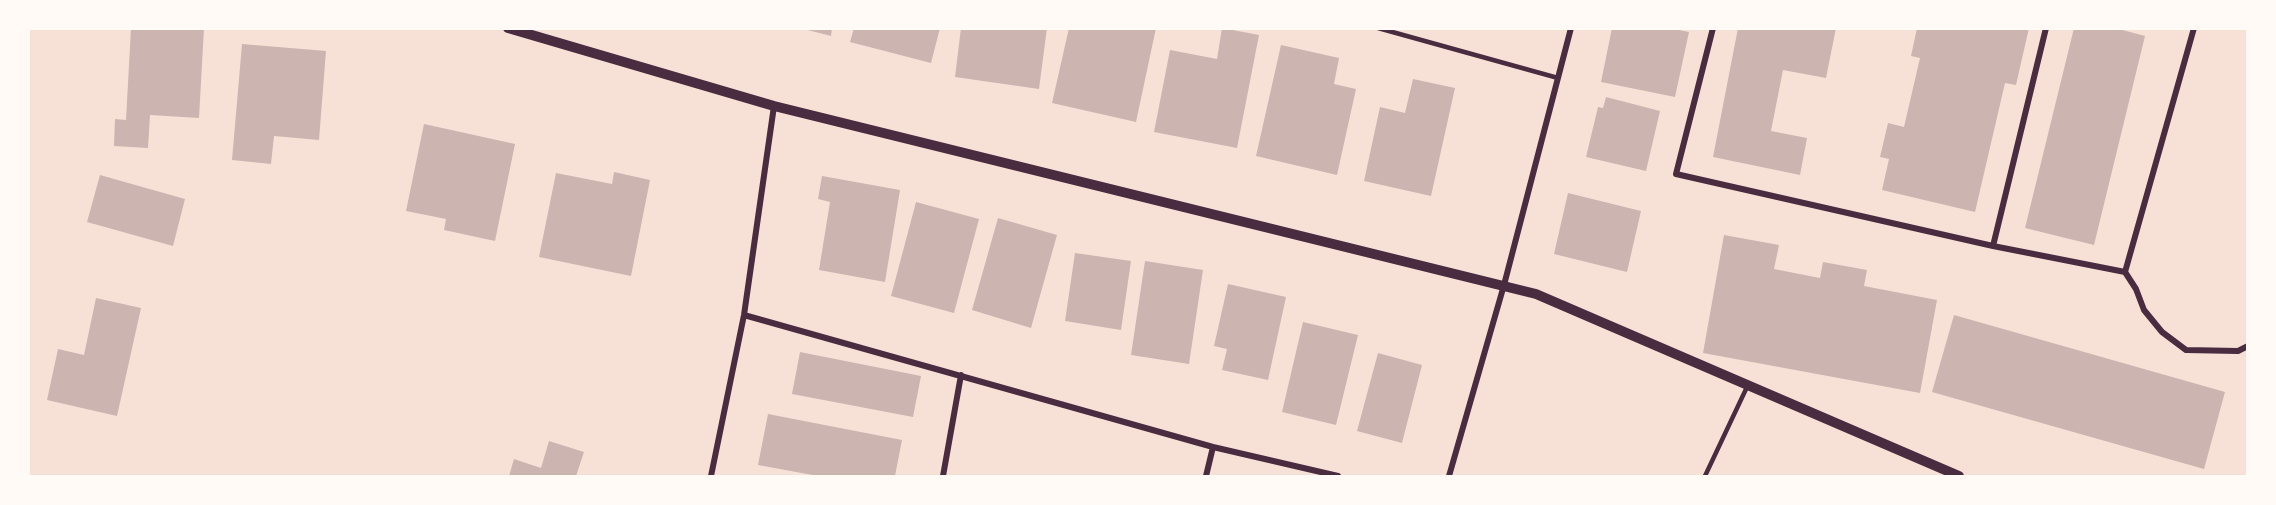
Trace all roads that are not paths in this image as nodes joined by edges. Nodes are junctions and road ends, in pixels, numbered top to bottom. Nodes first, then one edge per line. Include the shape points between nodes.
1 (508, 28) edge
2 (1378, 28) edge
3 (1571, 28) edge
4 (1713, 28) edge
5 (2046, 28) edge
6 (2194, 28) edge
7 (1558, 78) junction
8 (774, 106) junction
9 (1993, 246) junction
10 (2125, 272) junction
11 (1504, 285) junction
12 (744, 315) junction
13 (2247, 346) edge
14 (961, 375) junction
15 (1747, 387) junction
16 (1213, 447) junction
17 (1338, 476) edge
18 (711, 477) edge
19 (943, 477) edge
20 (1206, 477) edge
21 (1449, 477) edge
22 (1705, 477) edge
23 (1959, 477) edge

1 - 8 street
2 - 7 lane
3 - 7 street
4 - 9 street via 1676,174
5 - 9 street
6 - 10 street
7 - 11 street
8 - 11 street
8 - 12 street
9 - 10 street
10 - 13 street via 2144,310 2162,332 2186,350 2238,351
11 - 15 street via 1536,294
11 - 21 street
12 - 14 street
12 - 18 street
14 - 16 street
14 - 19 street
15 - 22 lane
15 - 23 street
16 - 17 street
16 - 20 street

